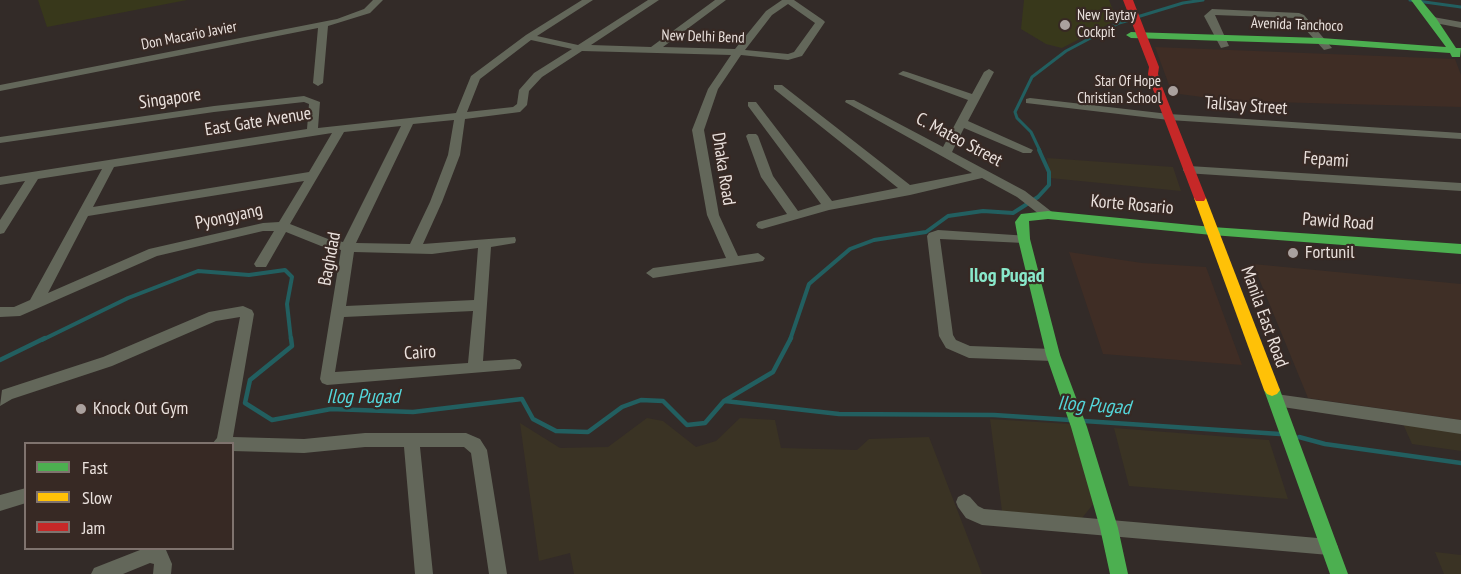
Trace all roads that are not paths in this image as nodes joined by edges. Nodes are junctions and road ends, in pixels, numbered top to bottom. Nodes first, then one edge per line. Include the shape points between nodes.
1 (378, 0) edge
2 (588, 0) edge
3 (654, 0) edge
4 (721, 0) edge
5 (788, 0) edge
6 (1118, 0) edge
7 (1418, 2) edge
8 (1433, 20) junction
9 (323, 24) junction
10 (1133, 26) edge
11 (1461, 26) edge
12 (529, 37) junction
13 (1223, 42) junction
14 (1324, 45) junction
15 (581, 48) junction
16 (652, 50) junction
17 (738, 52) junction
18 (1458, 53) edge
19 (989, 72) dead end
20 (903, 74) dead end
21 (318, 83) dead end
22 (778, 87) dead end
23 (0, 88) edge
24 (975, 99) junction
25 (1030, 101) dead end
26 (850, 102) dead end
27 (752, 104) dead end
28 (460, 116) junction
29 (1169, 117) junction
30 (409, 121) junction
31 (962, 123) junction
32 (340, 129) junction
33 (312, 132) junction
34 (1461, 135) edge
35 (752, 136) dead end
36 (0, 140) edge
37 (1027, 150) dead end
38 (945, 154) junction
39 (110, 164) junction
40 (1189, 170) junction
41 (984, 174) junction
42 (315, 175) junction
43 (33, 176) junction
44 (0, 181) edge
45 (1461, 187) edge
46 (910, 191) junction
47 (829, 206) junction
48 (83, 213) junction
49 (1048, 215) junction
50 (796, 217) junction
51 (762, 225) dead end
52 (282, 226) junction
53 (0, 230) edge
54 (1212, 231) junction
55 (1024, 239) junction
56 (510, 240) dead end
57 (485, 244) junction
58 (348, 247) junction
59 (414, 249) junction
60 (1461, 249) edge
61 (758, 258) dead end
62 (734, 261) junction
63 (261, 264) dead end
64 (653, 273) dead end
65 (35, 304) junction
66 (480, 304) junction
67 (0, 312) edge
68 (339, 312) junction
69 (1053, 355) junction
70 (515, 365) dead end
71 (475, 368) junction
72 (327, 379) joint
73 (0, 400) edge
74 (1276, 400) junction
75 (1461, 427) edge
76 (411, 440) junction
77 (222, 442) edge
78 (234, 443) edge
79 (24, 496) edge
80 (964, 502) dead end
81 (0, 503) edge
82 (1109, 528) junction
83 (1329, 548) junction
84 (100, 574) edge
85 (162, 574) edge
86 (424, 574) edge
87 (498, 574) edge
88 (1119, 574) edge
89 (1339, 574) edge

1 - 9 street, Don Macario Javier via 367,11
2 - 12 street
3 - 15 street
4 - 16 street
5 - 17 street, Dhaka Road via 769,13
5 - 17 street, New Delhi Bend via 820,22 798,54 788,57
6 - 10 street, Manila East Road
7 - 8 street
8 - 11 street
8 - 18 street
9 - 21 street
9 - 23 street, Don Macario Javier
10 - 13 street, Avenida Tanchoco
10 - 29 street, Manila East Road via 1154,67
12 - 15 street, New Delhi Bend
12 - 28 street via 479,74
13 - 14 street, Avenida Tanchoco
13 - 14 street via 1209,16 1212,12 1296,15
14 - 18 street, Avenida Tanchoco
15 - 16 street, New Delhi Bend
15 - 28 street, East Gate Avenue via 529,83 522,105 516,110
16 - 17 street, New Delhi Bend
17 - 62 street, Dhaka Road via 713,89 698,130 713,215
19 - 24 street
20 - 24 street
22 - 46 street
24 - 31 street
25 - 29 street, Talisay Street
26 - 38 street, C. Mateo Street
27 - 47 street
28 - 30 street, East Gate Avenue
28 - 59 street via 454,156
29 - 34 street, Talisay Street
29 - 40 street, Manila East Road
30 - 32 street, East Gate Avenue
30 - 58 street, Baghdad
31 - 37 street
31 - 38 street
32 - 33 street, East Gate Avenue
32 - 42 street
33 - 36 street, Singapore via 315,102 304,99
33 - 39 street, East Gate Avenue
35 - 50 street via 767,177
38 - 41 street, C. Mateo Street
39 - 43 street, East Gate Avenue
39 - 48 street
40 - 45 street, Fepami
40 - 54 street, Manila East Road
41 - 46 street
41 - 49 street, C. Mateo Street via 1021,194
42 - 48 street
42 - 52 street
43 - 44 street, East Gate Avenue
43 - 53 street
46 - 47 street
47 - 50 street
48 - 65 street
49 - 54 street, Korte Rosario
49 - 55 street via 1025,217 1021,222
50 - 51 street
52 - 58 street, Pyongyang
52 - 63 street
52 - 65 street, Pyongyang via 154,252
54 - 60 street, Pawid Road
54 - 74 street, Manila East Road
55 - 69 street
55 - 69 street via 933,236 946,336 951,344 969,352
56 - 57 street, Pyongyang
57 - 59 street, Pyongyang
57 - 66 street
58 - 59 street, Pyongyang
58 - 68 street, Baghdad
61 - 62 street
62 - 64 street
65 - 67 street, Pyongyang via 15,312
66 - 68 street
66 - 71 street
68 - 72 street, Baghdad
69 - 82 street
70 - 71 street, Cairo
71 - 72 street, Cairo
73 - 77 street via 107,362 214,316 243,311 247,314
74 - 75 street
74 - 83 street, Manila East Road
76 - 78 street via 304,446
76 - 86 street
76 - 87 street via 466,440 479,450
79 - 81 street
80 - 82 street via 982,517
82 - 83 street
82 - 88 street
83 - 89 street, Manila East Road
84 - 85 street via 150,555 160,556

